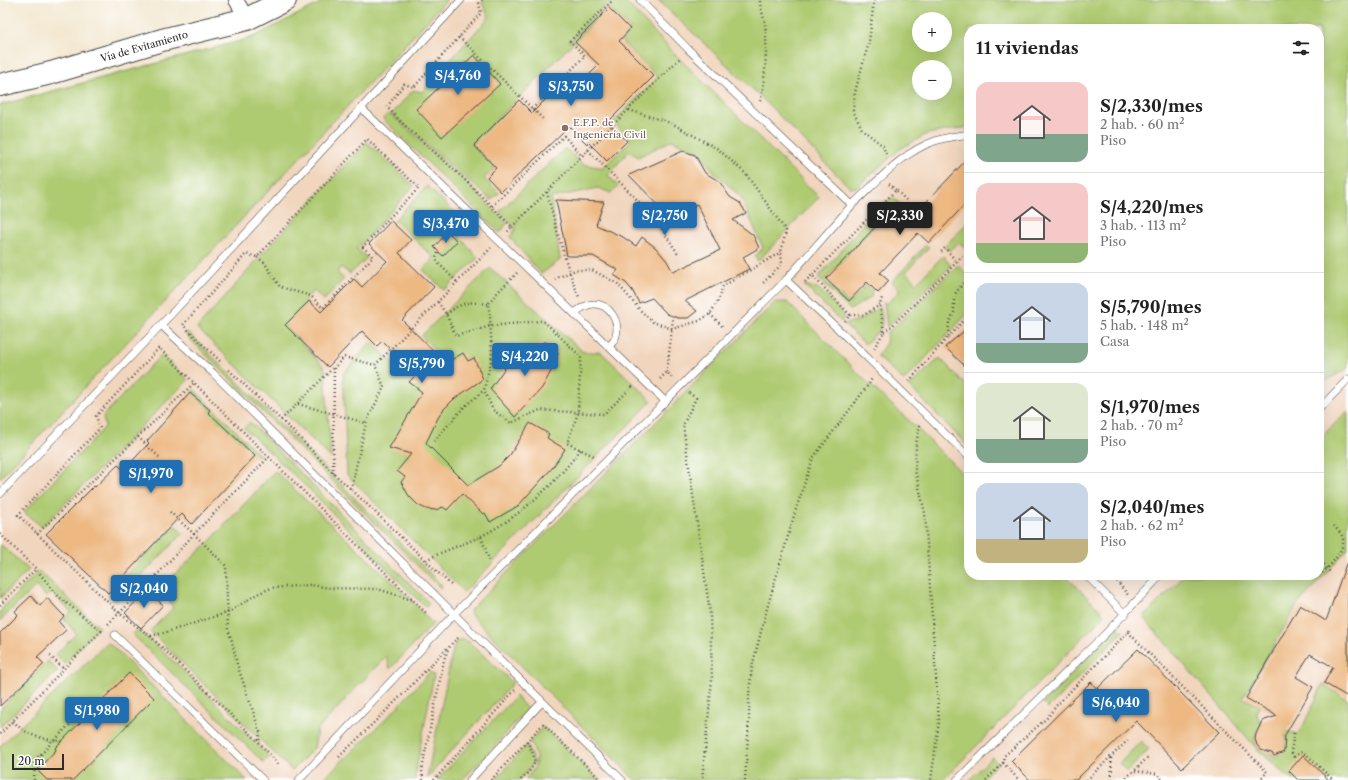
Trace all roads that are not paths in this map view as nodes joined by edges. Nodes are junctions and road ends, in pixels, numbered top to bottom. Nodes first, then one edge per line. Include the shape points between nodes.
1 (236, 0) edge
2 (285, 0) edge
3 (461, 0) edge
4 (640, 0) edge
5 (247, 19) junction
6 (0, 85) edge
7 (361, 108) junction
8 (964, 135) edge
9 (852, 205) junction
10 (786, 280) junction
11 (574, 313) junction
12 (161, 325) junction
13 (609, 347) junction
14 (1348, 379) edge
15 (666, 401) junction
16 (1324, 404) edge
17 (964, 452) edge
18 (0, 494) edge
19 (1091, 580) edge
20 (1156, 580) edge
21 (454, 614) junction
22 (1125, 614) junction
23 (115, 635) dead end
24 (542, 702) junction
25 (263, 780) edge
26 (299, 780) edge
27 (470, 780) edge
28 (622, 780) edge
29 (958, 780) edge

1 - 5 street
2 - 5 highway, Vía de Evitamiento
3 - 7 lane
4 - 9 lane
5 - 6 highway, Vía de Evitamiento
7 - 11 lane
7 - 12 lane
8 - 9 lane via 936,141 914,151
9 - 10 lane
10 - 15 lane
10 - 17 lane
11 - 13 lane
11 - 13 lane via 583,306 594,304 606,307 614,315 618,326 616,338
12 - 18 lane
12 - 21 lane via 213,373
13 - 15 lane
14 - 16 lane
15 - 21 lane
19 - 22 lane
20 - 22 lane
21 - 24 lane
21 - 26 lane
22 - 29 lane
23 - 25 lane
24 - 27 lane
24 - 28 lane

